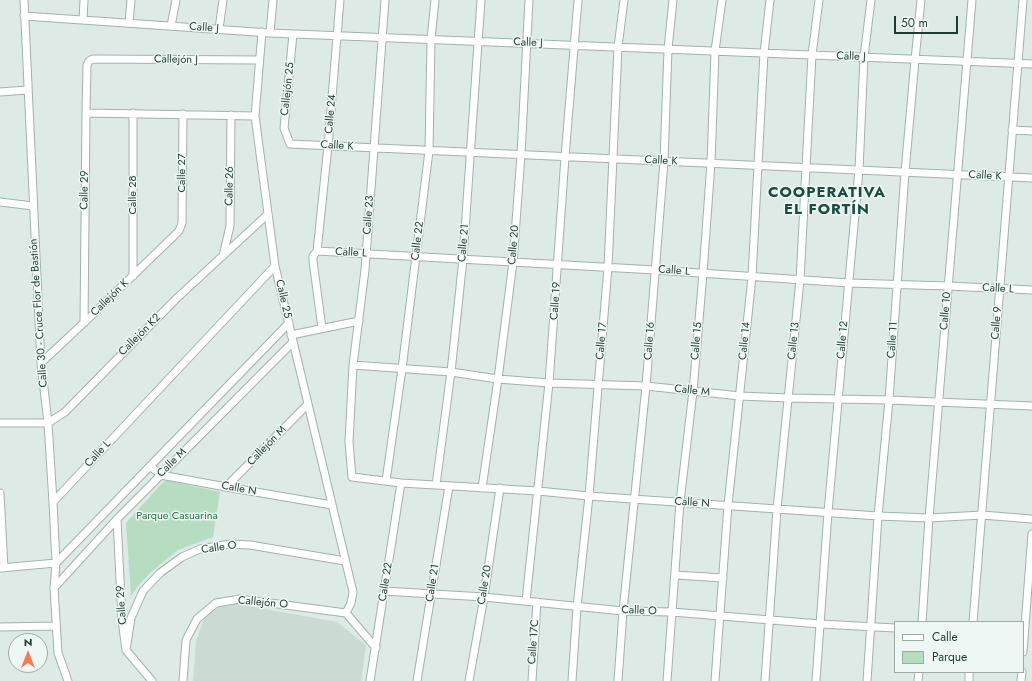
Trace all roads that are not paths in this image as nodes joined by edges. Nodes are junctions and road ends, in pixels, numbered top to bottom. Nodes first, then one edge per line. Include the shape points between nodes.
1 (24, 0) edge
2 (84, 0) edge
3 (131, 0) edge
4 (176, 0) edge
5 (223, 0) edge
6 (273, 0) edge
7 (340, 0) edge
8 (385, 0) edge
9 (435, 0) edge
10 (481, 0) edge
11 (529, 0) edge
12 (578, 0) edge
13 (624, 0) edge
14 (673, 0) edge
15 (722, 0) edge
16 (770, 0) edge
17 (818, 0) edge
18 (871, 0) edge
19 (921, 0) edge
20 (972, 0) edge
21 (1024, 0) edge
22 (24, 16) junction
23 (83, 20) junction
24 (129, 23) junction
25 (171, 26) junction
26 (219, 29) junction
27 (262, 32) junction
28 (270, 33) junction
29 (293, 34) junction
30 (337, 36) junction
31 (382, 37) junction
32 (431, 39) junction
33 (478, 41) junction
34 (527, 43) junction
35 (575, 45) junction
36 (618, 47) junction
37 (668, 49) junction
38 (715, 51) junction
39 (764, 53) junction
40 (812, 55) junction
41 (864, 57) junction
42 (92, 59) joint
43 (259, 60) junction
44 (915, 60) junction
45 (966, 62) junction
46 (1018, 64) junction
47 (1032, 64) edge
48 (27, 90) junction
49 (0, 92) edge
50 (86, 112) junction
51 (133, 113) junction
52 (182, 114) junction
53 (231, 116) junction
54 (255, 116) junction
55 (1012, 130) junction
56 (1032, 131) edge
57 (290, 144) joint
58 (328, 146) junction
59 (374, 148) junction
60 (429, 151) junction
61 (471, 152) junction
62 (521, 155) junction
63 (566, 157) junction
64 (614, 159) junction
65 (664, 161) junction
66 (711, 163) junction
67 (758, 166) junction
68 (806, 168) junction
69 (859, 170) junction
70 (905, 172) junction
71 (957, 174) junction
72 (1009, 177) junction
73 (1032, 178) edge
74 (0, 202) edge
75 (33, 206) junction
76 (268, 214) junction
77 (179, 231) joint
78 (317, 251) junction
79 (366, 254) junction
80 (223, 256) junction
81 (416, 257) junction
82 (463, 260) junction
83 (513, 262) junction
84 (558, 264) junction
85 (275, 266) junction
86 (608, 267) junction
87 (655, 270) junction
88 (703, 273) junction
89 (133, 276) junction
90 (752, 277) junction
91 (800, 280) junction
92 (849, 283) junction
93 (897, 286) junction
94 (948, 286) junction
95 (1000, 289) junction
96 (1032, 290) edge
97 (359, 321) junction
98 (84, 323) junction
99 (289, 323) junction
100 (322, 328) junction
101 (292, 338) junction
102 (40, 363) junction
103 (353, 365) junction
104 (402, 369) junction
105 (451, 372) junction
106 (498, 379) junction
107 (550, 383) junction
108 (598, 384) junction
109 (646, 386) junction
110 (693, 391) junction
111 (740, 396) junction
112 (789, 398) junction
113 (838, 400) junction
114 (889, 400) junction
115 (938, 402) junction
116 (308, 404) junction
117 (991, 404) junction
118 (1032, 406) edge
119 (0, 423) edge
120 (48, 423) junction
121 (150, 466) junction
122 (161, 475) junction
123 (352, 477) joint
124 (386, 481) junction
125 (401, 483) junction
126 (436, 485) junction
127 (449, 486) junction
128 (226, 487) junction
129 (482, 488) junction
130 (500, 488) junction
131 (538, 491) junction
132 (0, 493) edge
133 (589, 496) junction
134 (634, 499) junction
135 (53, 502) junction
136 (680, 502) junction
137 (332, 505) junction
138 (728, 505) junction
139 (777, 508) junction
140 (828, 512) junction
141 (982, 515) junction
142 (878, 516) junction
143 (929, 518) junction
144 (117, 519) junction
145 (1032, 519) edge
146 (1032, 534) edge
147 (345, 562) junction
148 (56, 563) junction
149 (2, 568) edge
150 (675, 575) junction
151 (723, 578) junction
152 (54, 588) junction
153 (384, 591) junction
154 (432, 594) junction
155 (484, 597) junction
156 (526, 601) junction
157 (537, 602) junction
158 (576, 607) junction
159 (623, 611) junction
160 (672, 612) junction
161 (346, 613) junction
162 (720, 615) junction
163 (770, 619) junction
164 (922, 621) edge
165 (973, 621) edge
166 (820, 624) junction
167 (56, 626) junction
168 (0, 627) edge
169 (871, 627) junction
170 (894, 628) edge
171 (1026, 632) edge
172 (1024, 645) edge
173 (376, 648) junction
174 (126, 650) junction
175 (68, 681) edge
176 (152, 681) edge
177 (183, 681) edge
178 (370, 681) edge
179 (417, 681) edge
180 (469, 681) edge
181 (532, 681) edge
182 (572, 681) edge
183 (618, 681) edge
184 (667, 681) edge
185 (715, 681) edge
186 (765, 681) edge
187 (816, 681) edge
188 (867, 681) edge

1 - 22 street, Calle 30 - Cruce Flor de Bastión
2 - 23 street
3 - 24 street
4 - 25 street
5 - 26 street
6 - 28 street
7 - 30 street, Calle 24
8 - 31 street, Calle 23
9 - 32 street, Calle 22
10 - 33 street, Calle 21
11 - 34 street, Calle 20
12 - 35 street, Calle 19
13 - 36 street, Calle 17
14 - 37 street, Calle 16
15 - 38 street, Calle 15
16 - 39 street, Calle 14
17 - 40 street, Calle 13
18 - 41 street, Calle 12
19 - 44 street, Calle 11
20 - 45 street, Calle 10
21 - 46 street, Calle 9
22 - 23 street, Calle J
22 - 48 street, Calle 30 - Cruce Flor de Bastión
23 - 24 street, Calle J
24 - 25 street, Calle J
25 - 26 street, Calle J
26 - 27 street, Calle J
27 - 28 street, Calle J
27 - 43 street, Calle 25
28 - 29 street, Calle J
29 - 30 street, Calle J
29 - 57 street, Callejón 25 via 284,128
30 - 31 street, Calle J
30 - 58 street, Calle 24
31 - 32 street, Calle J
31 - 59 street, Calle 23
32 - 33 street, Calle J
32 - 60 street, Calle 22
33 - 34 street, Calle J
33 - 61 street, Calle 21
34 - 35 street, Calle J
34 - 62 street, Calle 20
35 - 36 street, Calle J
35 - 63 street, Calle 19
36 - 37 street, Calle J
36 - 64 street, Calle 17
37 - 38 street, Calle J
37 - 65 street, Calle 16
38 - 39 street, Calle J
38 - 66 street, Calle 15
39 - 40 street, Calle J
39 - 67 street, Calle 14
40 - 41 street, Calle J
40 - 68 street, Calle 13
41 - 44 street, Calle J
41 - 69 street, Calle 12
42 - 43 street, Callejón J
42 - 50 street, Calle 29 via 87,65
43 - 54 street, Calle 25
44 - 45 street, Calle J
44 - 70 street, Calle 11
45 - 46 street, Calle J
45 - 71 street, Calle 10
46 - 47 street, Calle J
46 - 55 street, Calle 9
48 - 49 street
48 - 75 street, Calle 30 - Cruce Flor de Bastión
50 - 51 street
50 - 98 street, Calle 29
51 - 52 street
51 - 89 street, Calle 28
52 - 53 street
52 - 77 street, Calle 27 via 182,223
53 - 54 street
53 - 80 street, Calle 26 via 230,226
54 - 76 street, Calle 25
55 - 56 street
55 - 72 street, Calle 9
57 - 58 street, Calle K
58 - 59 street, Calle K
58 - 78 street, Calle 24
59 - 60 street, Calle K
59 - 79 street, Calle 23
60 - 61 street, Calle K
60 - 81 street, Calle 22
61 - 62 street, Calle K
61 - 82 street, Calle 21
62 - 63 street, Calle K
62 - 83 street, Calle 20
63 - 64 street, Calle K
63 - 84 street, Calle 19
64 - 65 street, Calle K
64 - 86 street, Calle 17
65 - 66 street, Calle K
65 - 87 street, Calle 16
66 - 67 street, Calle K
66 - 88 street, Calle 15
67 - 68 street, Calle K
67 - 90 street, Calle 14
68 - 69 street, Calle K
68 - 91 street, Calle 13
69 - 70 street, Calle K
69 - 92 street, Calle 12
70 - 71 street, Calle K
70 - 93 street, Calle 11
71 - 72 street, Calle K
71 - 94 street, Calle 10
72 - 73 street, Calle K
72 - 95 street, Calle 9
74 - 75 street
75 - 102 street, Calle 30 - Cruce Flor de Bastión
76 - 80 street, Callejón K2
76 - 85 street, Calle 25
77 - 89 street, Callejón K
78 - 79 street, Calle L
78 - 100 street via 313,261
79 - 81 street, Calle L
79 - 97 street, Calle 23
80 - 120 street, Callejón K2 via 176,299 65,412
81 - 82 street, Calle L
81 - 104 street, Calle 22
82 - 83 street, Calle L
82 - 105 street, Calle 21
83 - 84 street, Calle L
83 - 106 street, Calle 20
84 - 86 street, Calle L
84 - 107 street, Calle 19
85 - 99 street, Calle 25
85 - 135 street, Calle L
86 - 87 street, Calle L
86 - 108 street, Calle 17
87 - 88 street, Calle L
87 - 109 street, Calle 16
88 - 90 street, Calle L
88 - 110 street, Calle 15
89 - 98 street, Callejón K
90 - 91 street, Calle L
90 - 111 street, Calle 14
91 - 92 street, Calle L
91 - 112 street, Calle 13
92 - 93 street, Calle L
92 - 113 street, Calle 12
93 - 94 street, Calle L
93 - 114 street, Calle 11
94 - 95 street, Calle L
94 - 115 street, Calle 10
95 - 96 street, Calle L
95 - 117 street, Calle 9
97 - 100 street
97 - 103 street, Calle 23
98 - 102 street, Callejón K
99 - 101 street, Calle 25
99 - 121 street, Calle M
100 - 101 street
101 - 116 street, Calle 25
101 - 122 street, Calle M
102 - 120 street, Calle 30 - Cruce Flor de Bastión
103 - 104 street, Calle M
103 - 123 street, Calle 23 via 349,442
104 - 105 street, Calle M
104 - 124 street, Calle 22
105 - 106 street, Calle M
105 - 126 street, Calle 21
106 - 107 street, Calle M
106 - 129 street, Calle 20
107 - 108 street, Calle M
107 - 131 street, Calle 19
108 - 109 street, Calle M
108 - 133 street, Calle 17
109 - 110 street, Calle M
109 - 134 street, Calle 16
110 - 111 street, Calle M
110 - 136 street, Calle 15
111 - 112 street, Calle M
111 - 138 street, Calle 14
112 - 113 street, Calle M
112 - 139 street, Calle 13
113 - 114 street, Calle M
113 - 140 street, Calle 12
114 - 115 street, Calle M
114 - 142 street, Calle 11
115 - 117 street, Calle M
115 - 143 street, Calle 10
116 - 128 street, Callejón M
116 - 137 street, Calle 25
117 - 118 street, Calle M
117 - 141 street, Calle 9
119 - 120 street
120 - 135 street, Calle 30 - Cruce Flor de Bastión
121 - 122 street, Calle N
121 - 148 street, Calle M
122 - 128 street, Calle N
122 - 144 street, Calle M
123 - 124 street, Calle N
124 - 125 street, Calle N
125 - 126 street, Calle N
125 - 153 street, Calle 22
126 - 127 street, Calle N
127 - 129 street, Calle N
127 - 154 street, Calle 21
128 - 137 street, Calle N
129 - 130 street, Calle N
130 - 131 street, Calle N
130 - 155 street, Calle 20
131 - 133 street, Calle N
131 - 156 street, Calle 19
132 - 149 street
133 - 134 street, Calle N
133 - 158 street, Calle 17
134 - 136 street, Calle N
134 - 159 street, Calle 16
135 - 148 street, Calle 30 - Cruce Flor de Bastión
136 - 138 street, Calle N
136 - 150 street, Calle 15
137 - 147 street, Calle 25
138 - 139 street, Calle N
138 - 151 street, Calle 14
139 - 140 street, Calle N
139 - 163 street, Calle 13
140 - 142 street, Calle N
140 - 166 street, Calle 12
141 - 143 street, Calle N
141 - 145 street, Calle N
141 - 165 street, Calle 9
142 - 143 street, Calle N
142 - 169 street, Calle 11
143 - 164 street, Calle 10
144 - 152 street, Calle M
144 - 174 street, Calle 29
146 - 171 street
147 - 161 street via 354,592
147 - 174 street, Calle O via 250,545 230,544 200,549 182,557 160,573 143,591 131,618
148 - 149 street
148 - 152 street, Calle 30 - Cruce Flor de Bastión
150 - 151 street
150 - 160 street, Calle 15
151 - 162 street, Calle 14
152 - 167 street, Calle 30 - Cruce Flor de Bastión
153 - 154 street, Calle O
153 - 173 street, Calle 22
154 - 155 street, Calle O
154 - 179 street, Calle 21
155 - 156 street, Calle O
155 - 180 street, Calle 20
156 - 157 street, Calle O
157 - 158 street, Calle O
157 - 181 street, Calle 17C
158 - 159 street, Calle O
158 - 182 street, Calle 17
159 - 160 street, Calle O
159 - 183 street, Calle 16
160 - 162 street, Calle O
160 - 184 street, Calle 15
161 - 173 street
161 - 177 street, Callejón O via 240,599 216,603 197,618 186,640
162 - 163 street, Calle O
162 - 185 street, Calle 14
163 - 166 street, Calle O
163 - 186 street, Calle 13
166 - 169 street, Calle O
166 - 187 street, Calle 12
167 - 168 street
167 - 175 street, Calle 30 - Cruce Flor de Bastión via 58,654
169 - 170 street, Calle O
169 - 188 street, Calle 11
171 - 172 street
173 - 178 street, Calle 22
174 - 176 street

